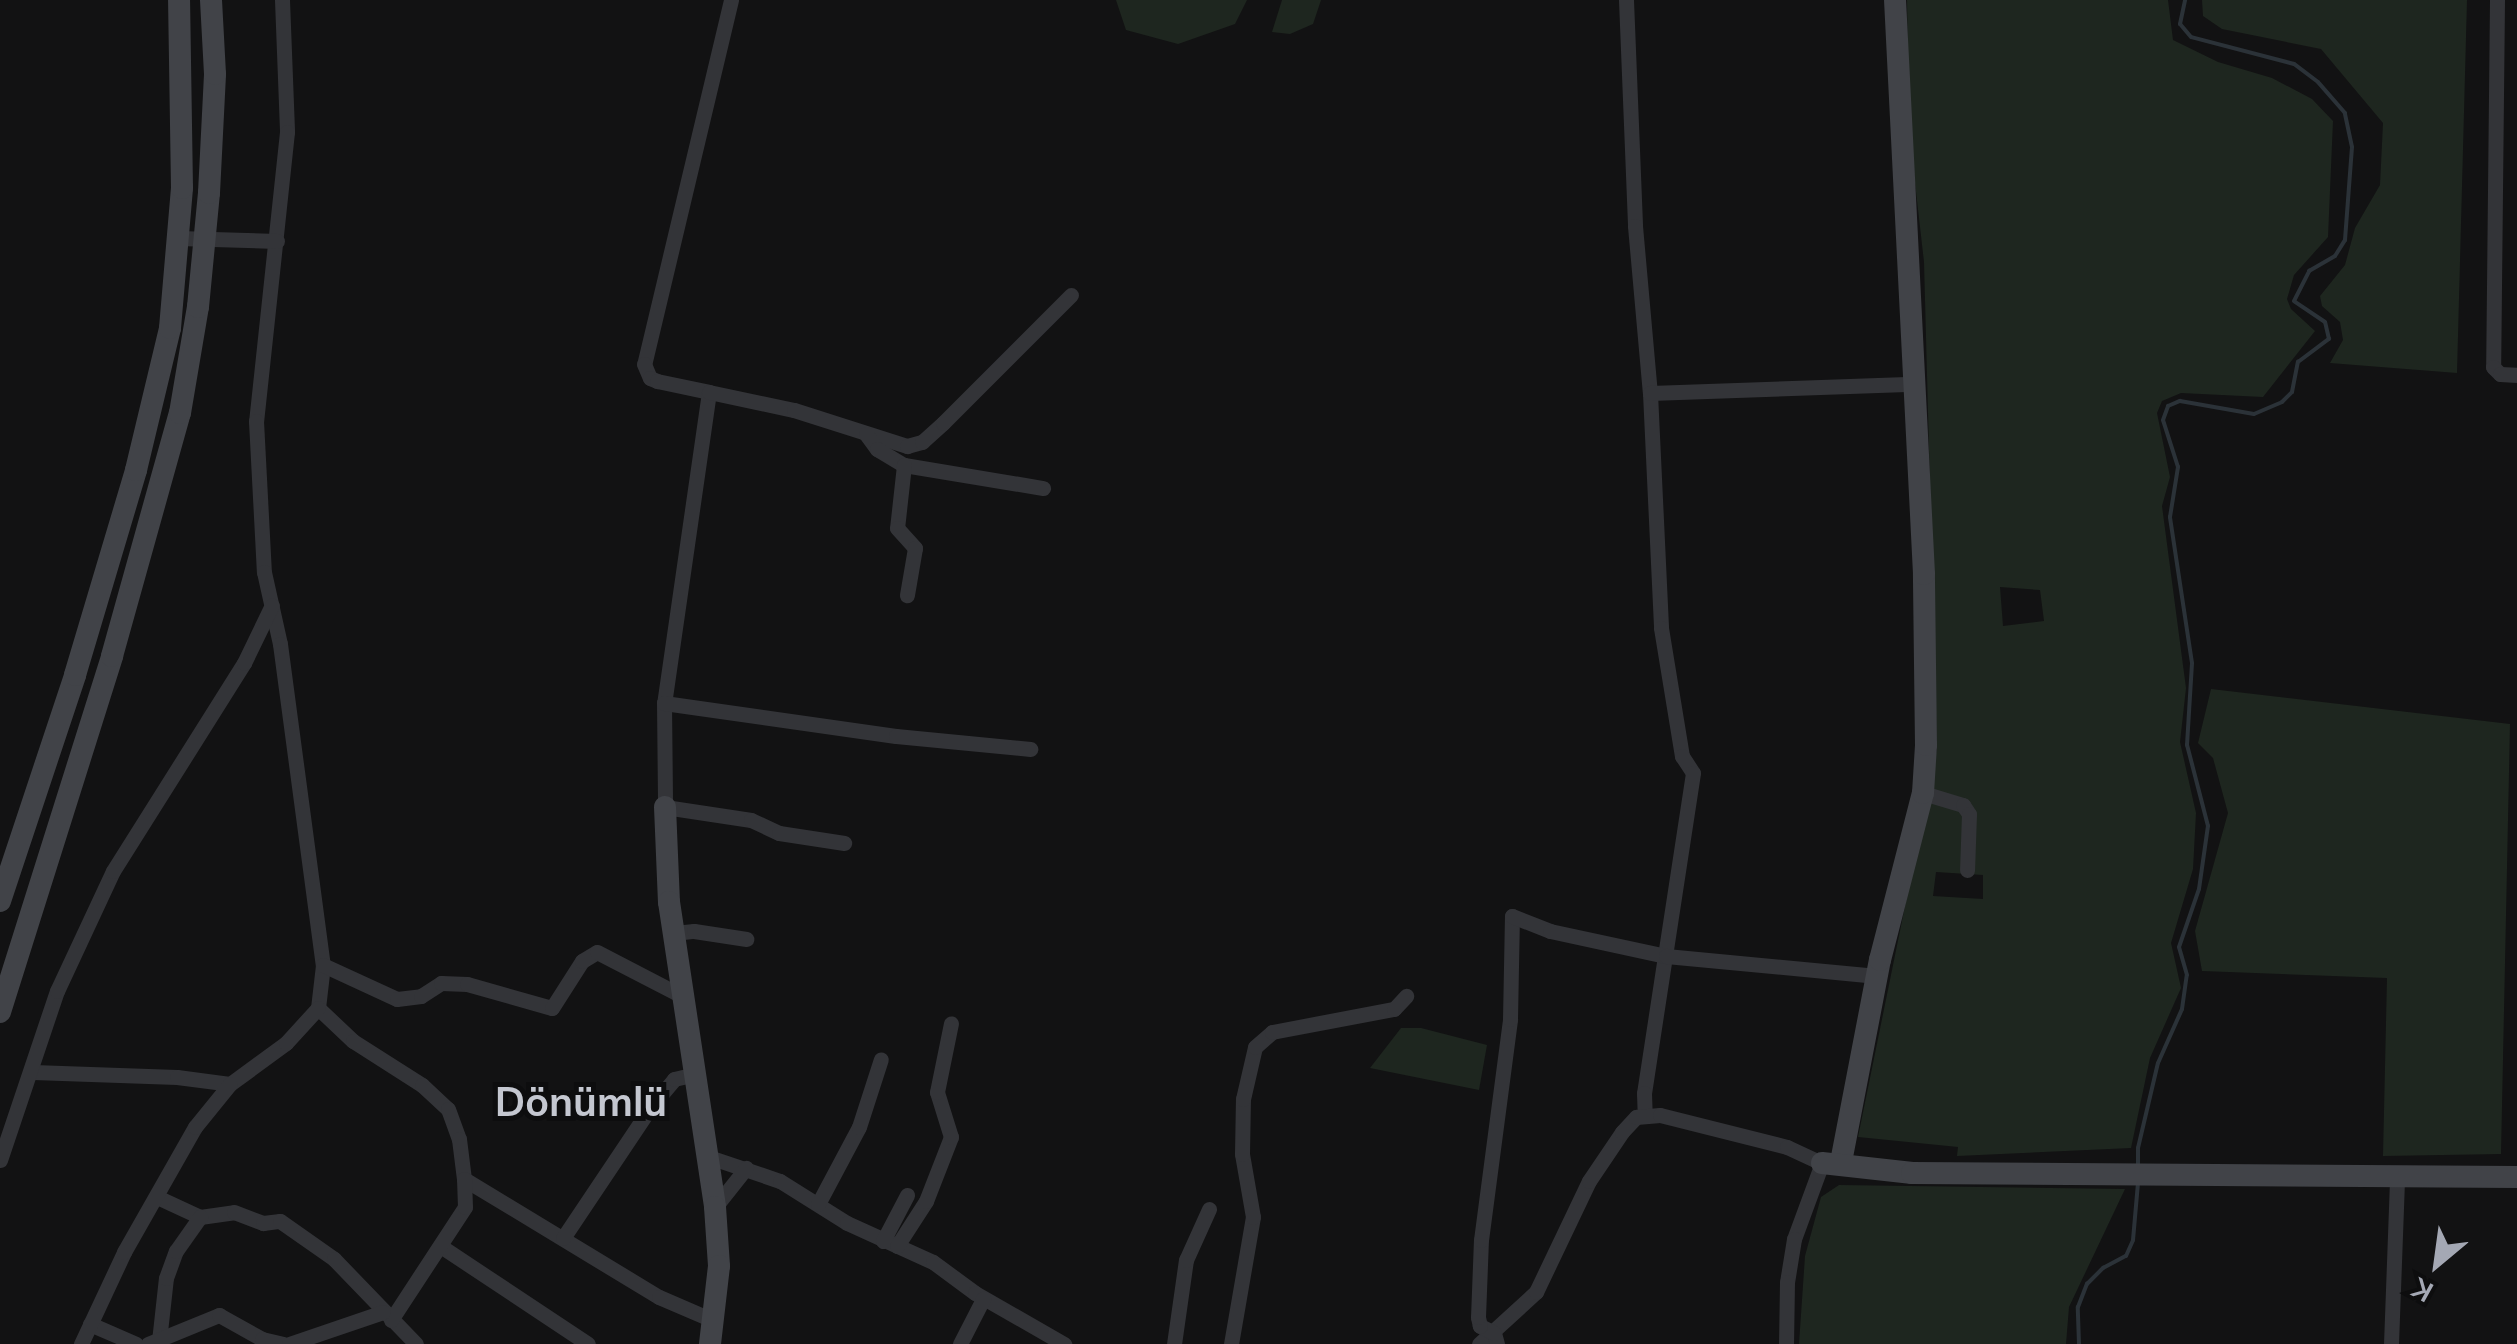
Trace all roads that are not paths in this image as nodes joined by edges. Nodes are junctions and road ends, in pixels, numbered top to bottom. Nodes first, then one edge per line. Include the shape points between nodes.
1 (179, 0) edge
2 (211, 0) edge
3 (282, 0) edge
4 (731, 0) edge
5 (1626, 0) edge
6 (1896, 0) edge
7 (2497, 0) edge
8 (2497, 74) junction
9 (2517, 74) edge
10 (178, 238) junction
11 (204, 239) junction
12 (278, 241) junction
13 (1070, 295) dead end
14 (2517, 375) edge
15 (1914, 384) junction
16 (709, 392) junction
17 (1650, 393) junction
18 (866, 434) junction
19 (904, 465) junction
20 (1043, 488) dead end
21 (907, 595) dead end
22 (272, 605) junction
23 (664, 703) junction
24 (1030, 749) dead end
25 (1923, 792) junction
26 (665, 807) junction
27 (844, 843) dead end
28 (1967, 870) dead end
29 (0, 901) edge
30 (674, 934) junction
31 (746, 940) dead end
32 (1666, 956) junction
33 (324, 964) junction
34 (1877, 976) junction
35 (682, 996) junction
36 (1406, 996) dead end
37 (318, 1008) junction
38 (0, 1012) edge
39 (951, 1023) dead end
40 (880, 1059) dead end
41 (33, 1072) junction
42 (696, 1074) junction
43 (230, 1084) junction
44 (1645, 1116) junction
45 (708, 1157) junction
46 (0, 1160) edge
47 (1831, 1162) junction
48 (746, 1168) junction
49 (2396, 1177) junction
50 (2517, 1177) edge
51 (464, 1179) junction
52 (907, 1196) dead end
53 (157, 1197) junction
54 (818, 1204) junction
55 (715, 1207) junction
56 (1208, 1209) dead end
57 (200, 1216) junction
58 (563, 1238) junction
59 (890, 1243) junction
60 (442, 1246) junction
61 (983, 1299) junction
62 (387, 1316) junction
63 (90, 1324) junction
64 (712, 1332) edge
65 (1495, 1338) edge
66 (154, 1342) edge
67 (81, 1344) edge
68 (136, 1344) edge
69 (286, 1344) edge
70 (416, 1344) edge
71 (588, 1344) edge
72 (960, 1344) edge
73 (1064, 1344) edge
74 (1174, 1344) edge
75 (1230, 1344) edge
76 (1480, 1344) edge
77 (1786, 1344) edge
78 (2392, 1344) edge

1 - 10 street
2 - 11 street via 215,74
3 - 12 street via 287,132
4 - 16 street via 644,364 650,378
5 - 17 street
6 - 15 street
7 - 8 street
8 - 9 street
8 - 14 street via 2493,367
10 - 11 street
10 - 29 street via 170,328 136,470
11 - 12 street
11 - 38 street via 180,413
12 - 22 street via 256,422 264,572
13 - 18 street via 922,442 908,446
15 - 17 street
15 - 25 street via 1924,574
16 - 18 street
16 - 23 street
17 - 32 street via 1661,628 1682,756 1692,773
18 - 19 street
19 - 20 street
19 - 21 street via 897,528 915,548
22 - 33 street
22 - 41 street via 244,663 113,871 57,991
23 - 24 street
23 - 26 street
25 - 28 street via 1963,805 1969,814
25 - 34 street
26 - 27 street
26 - 30 street
30 - 31 street
30 - 35 street
32 - 34 street
32 - 44 street
32 - 65 street via 1512,916 1510,1019 1480,1240 1478,1317
33 - 35 street via 397,1000 429,993 440,983 552,1008 582,961 597,952
33 - 37 street
34 - 47 street
35 - 42 street
36 - 75 street via 1394,1008 1272,1032 1255,1047 1243,1099 1242,1154 1253,1217
37 - 43 street via 286,1043
37 - 51 street via 448,1110 460,1138
39 - 59 street via 937,1092 951,1137 926,1202
40 - 54 street via 859,1127
41 - 43 street
41 - 46 street
42 - 45 street
42 - 58 street via 674,1080 650,1108
43 - 53 street via 195,1127
44 - 47 street via 1788,1146
44 - 65 street via 1622,1132 1589,1181 1536,1292
45 - 48 street
45 - 55 street
47 - 49 street via 1912,1173
47 - 77 street via 1794,1240
48 - 54 street
48 - 55 street
49 - 50 street
49 - 78 street
51 - 58 street
51 - 60 street via 465,1207
52 - 59 street
53 - 57 street
53 - 63 street
54 - 59 street
55 - 64 street via 719,1266
56 - 74 street via 1186,1260
57 - 62 street via 234,1212 263,1224 280,1221 334,1259
57 - 66 street via 166,1278
58 - 64 street
59 - 61 street via 933,1262
60 - 62 street
60 - 71 street
61 - 72 street
61 - 73 street
62 - 69 street
62 - 70 street
63 - 67 street
63 - 68 street
65 - 76 street
66 - 69 street via 219,1315

